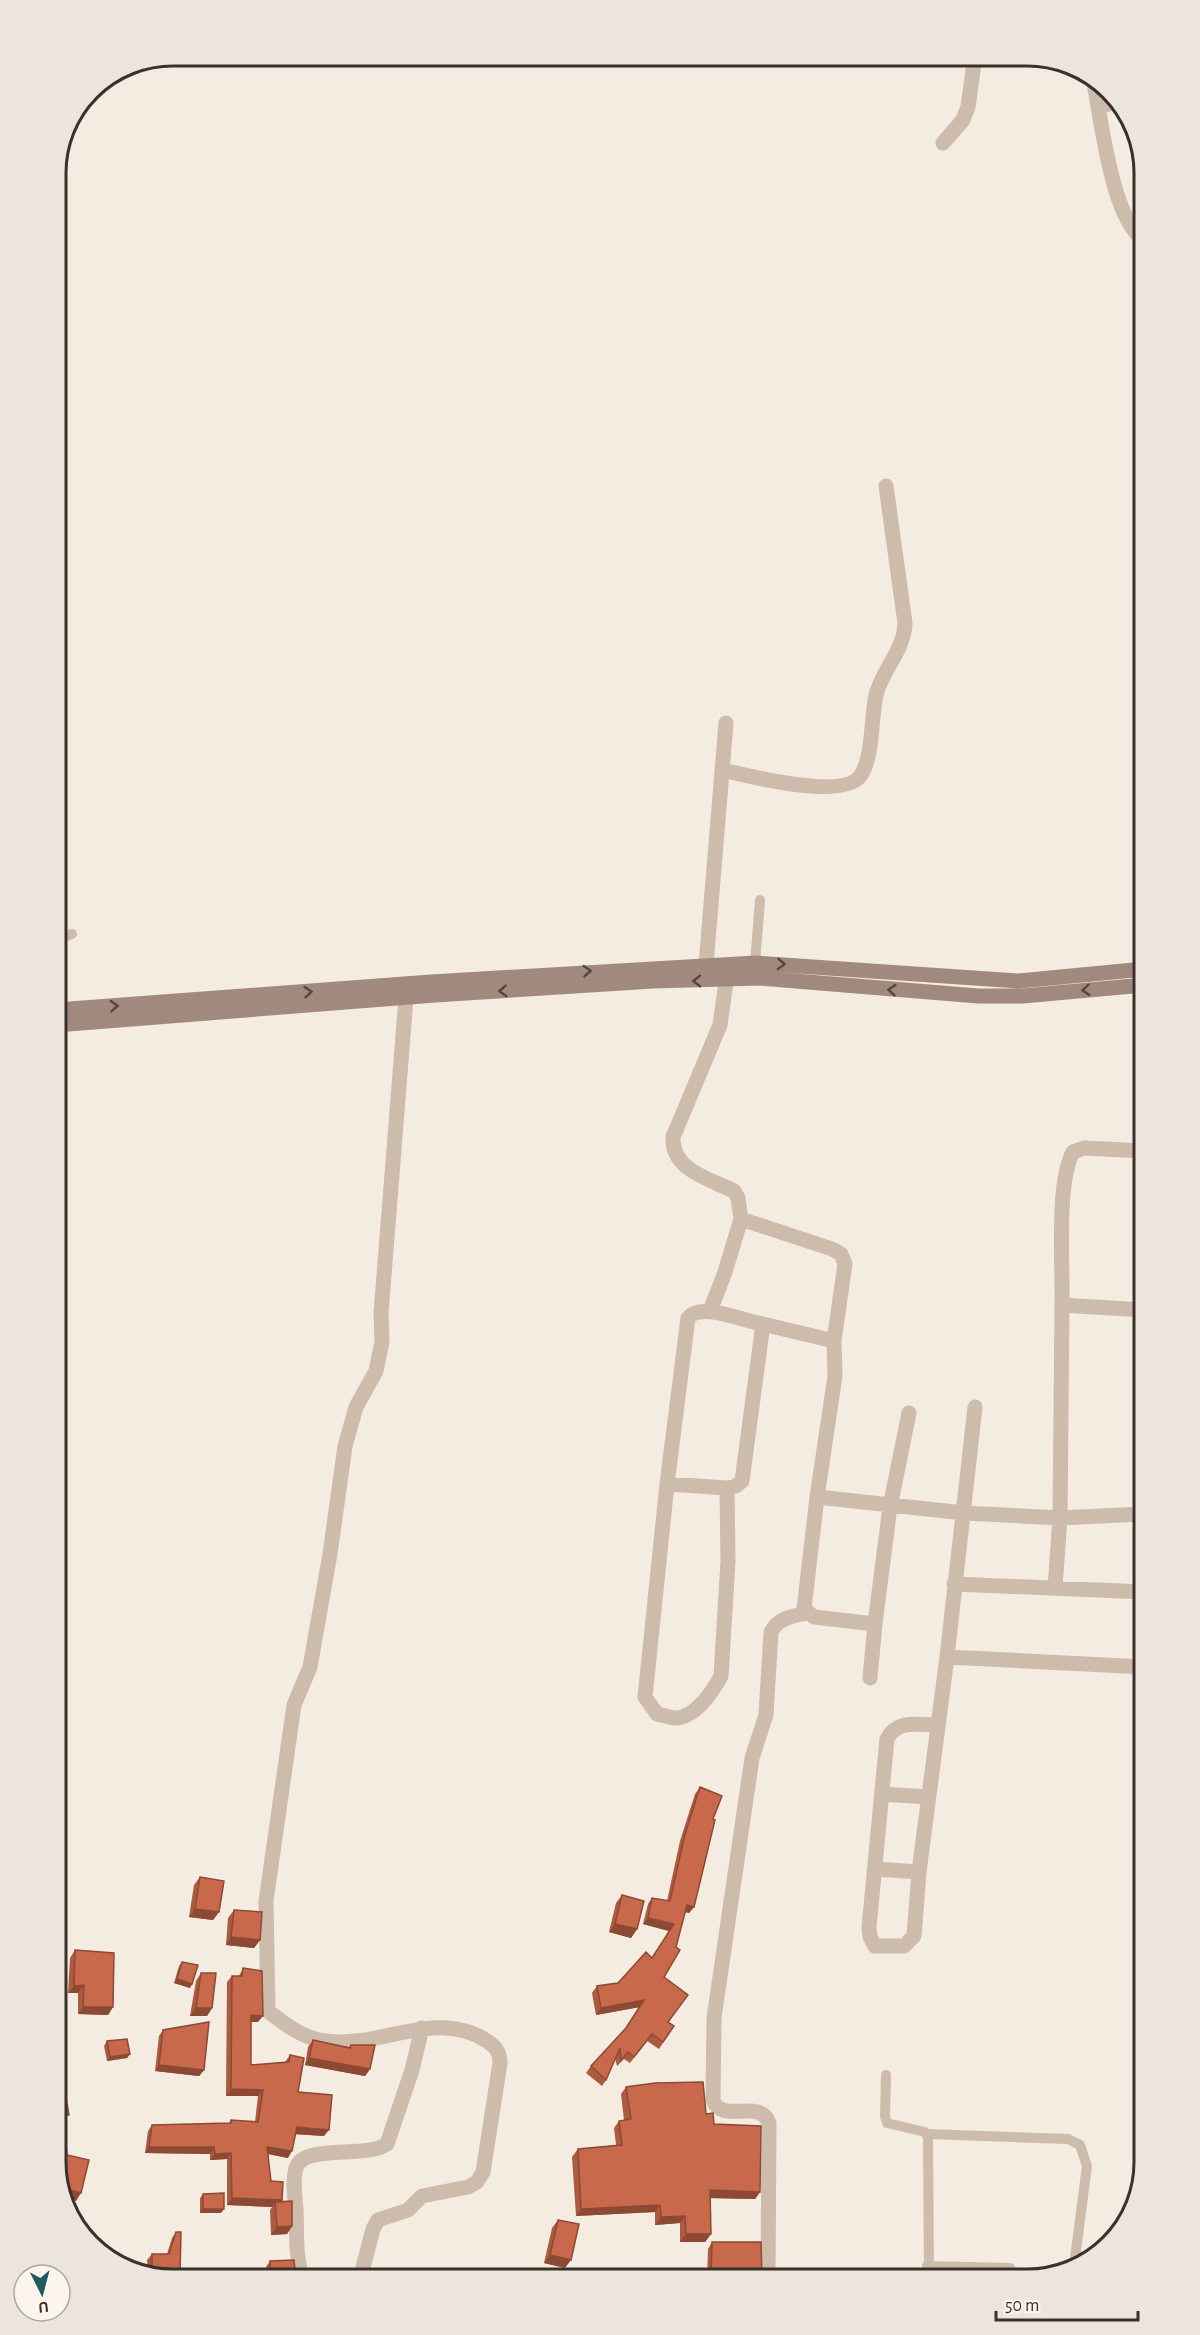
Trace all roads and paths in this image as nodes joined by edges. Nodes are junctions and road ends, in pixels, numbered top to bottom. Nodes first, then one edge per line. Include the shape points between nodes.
1 (973, 66) edge
2 (1095, 91) edge
3 (1108, 104) edge
4 (1098, 108) junction
5 (943, 142) dead end
6 (1134, 230) edge
7 (886, 486) dead end
8 (726, 723) dead end
9 (723, 770) junction
10 (760, 900) dead end
11 (72, 934) dead end
12 (66, 936) edge
13 (755, 963) junction
14 (728, 964) junction
15 (706, 965) junction
16 (1134, 970) edge
17 (728, 980) junction
18 (1134, 985) edge
19 (406, 998) junction
20 (270, 1002) junction
21 (66, 1010) edge
22 (66, 1024) edge
23 (1134, 1150) edge
24 (741, 1220) junction
25 (1062, 1305) junction
26 (1134, 1309) edge
27 (710, 1311) junction
28 (763, 1324) junction
29 (834, 1341) junction
30 (975, 1407) dead end
31 (909, 1413) dead end
32 (667, 1484) junction
33 (726, 1488) junction
34 (817, 1497) junction
35 (890, 1507) junction
36 (964, 1513) junction
37 (1134, 1515) edge
38 (1060, 1518) junction
39 (954, 1584) junction
40 (1054, 1588) junction
41 (1134, 1592) edge
42 (807, 1613) junction
43 (875, 1624) junction
44 (947, 1657) junction
45 (1134, 1666) edge
46 (870, 1678) dead end
47 (938, 1725) junction
48 (882, 1794) junction
49 (928, 1797) junction
50 (875, 1869) junction
51 (919, 1872) junction
52 (422, 2028) junction
53 (886, 2075) dead end
54 (928, 2134) junction
55 (1075, 2258) dead end
56 (927, 2266) junction
57 (1010, 2268) dead end
58 (301, 2269) edge
59 (363, 2269) edge
60 (768, 2269) edge
61 (927, 2269) edge

1 - 5 street via 966,114
2 - 4 street
3 - 4 street
4 - 6 street via 1121,210
7 - 9 street via 904,635 878,689 867,763 860,777 836,787 786,784
8 - 9 street
9 - 15 street
10 - 13 lane
11 - 12 lane
13 - 14 street
13 -> 16 street via 1019,981
14 - 15 street
14 - 17 street
20 -> 15 street
18 -> 17 street via 1023,996 978,996 760,978
17 -> 19 street via 653,981
17 - 24 street via 720,1025 673,1137 673,1148 688,1169 734,1191
19 - 20 street
19 - 52 street via 381,1313 382,1342 376,1371 356,1407 345,1446 310,1667 294,1705 266,1901 267,1999 268,2011 291,2029 318,2040 367,2040
21 -> 20 street
20 - 22 street
23 - 25 street via 1084,1148 1073,1152 1068,1161
24 - 27 street
24 - 29 street via 841,1254 845,1264
25 - 26 street
25 - 38 street
27 - 28 street
27 - 32 street via 695,1312 688,1318
28 - 29 street
28 - 33 street via 742,1481
29 - 34 street via 836,1376
30 - 36 street
31 - 35 street
32 - 33 street
32 - 33 street via 645,1697 657,1714 676,1718 713,1692 721,1676 728,1561
34 - 35 street
34 - 42 street via 804,1601
35 - 36 street
35 - 43 street
36 - 38 street
36 - 39 street
37 - 38 street
38 - 40 street
39 - 40 street
39 - 44 street
40 - 41 street
42 - 43 street
42 - 60 street via 778,1622 771,1632 766,1715 752,1758 712,2038 716,2107 722,2111 761,2111 769,2123
43 - 46 street
44 - 45 street
44 - 47 street
47 - 48 street via 903,1724 892,1730 887,1739
47 - 49 street
48 - 49 street
48 - 50 street
49 - 51 street
50 - 51 street
50 - 51 street via 869,1934 874,1944 881,1947 904,1946 914,1936
52 - 58 street via 387,2144 374,2150 313,2155 296,2166
52 - 59 street via 466,2031 487,2041 500,2053 483,2172 468,2187 422,2196 402,2214 378,2220
53 - 54 lane via 887,2123
54 - 55 lane via 1068,2139 1080,2145 1087,2166
54 - 56 lane
56 - 57 lane
56 - 61 lane

